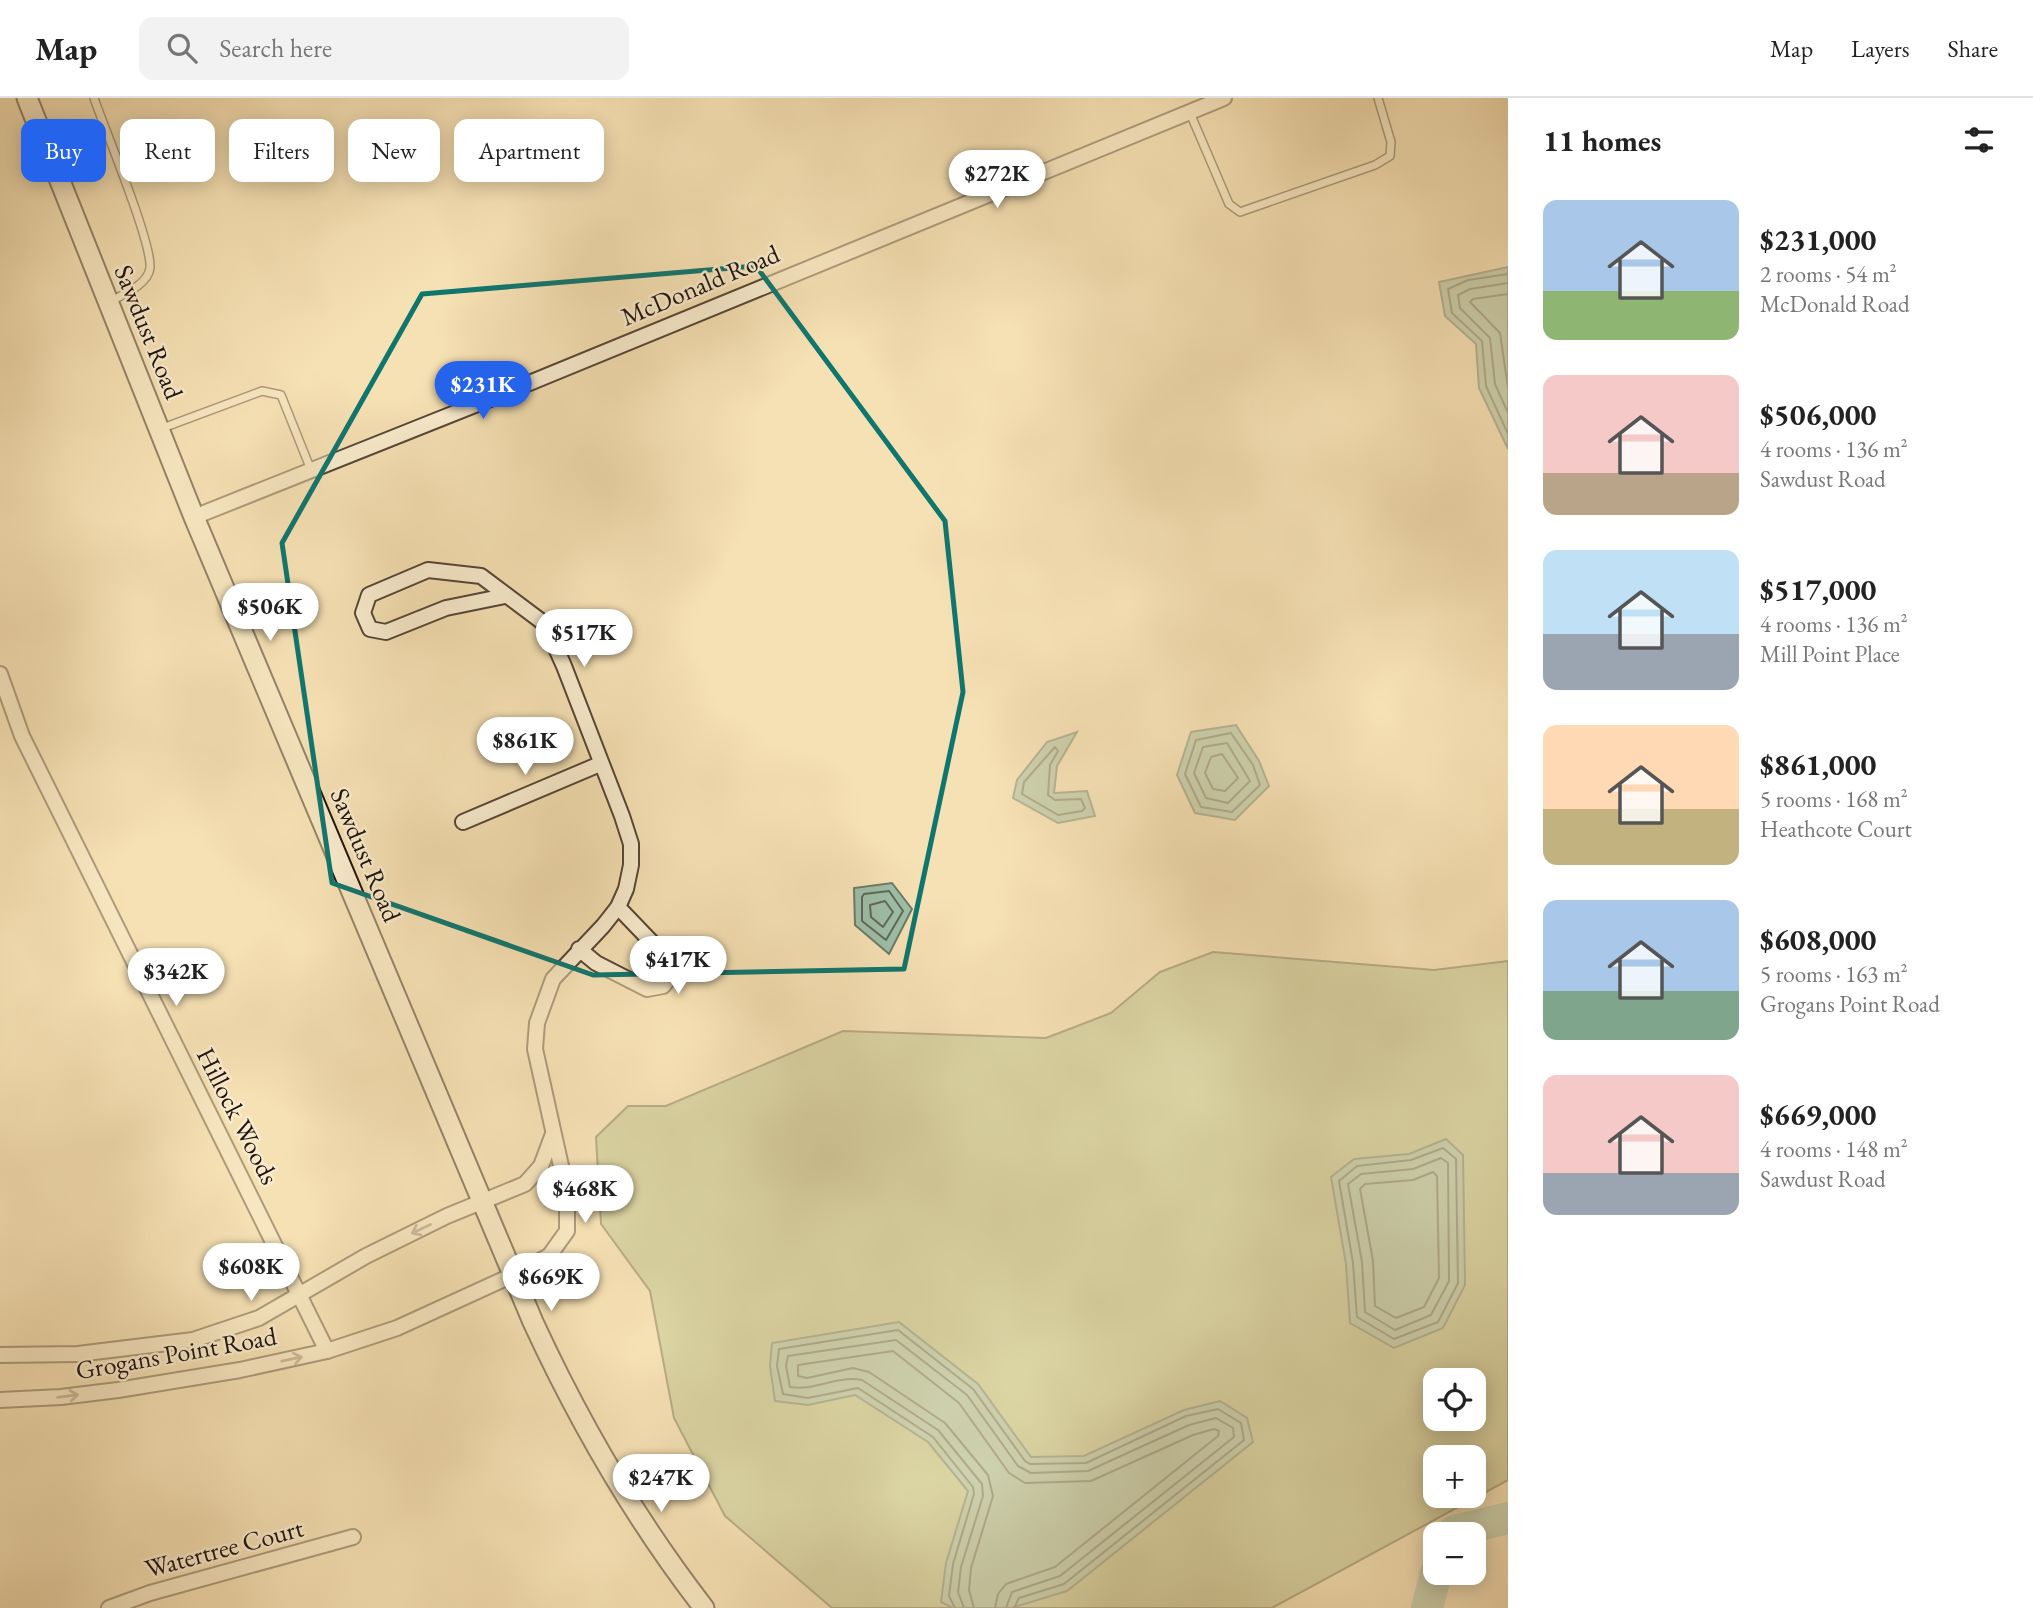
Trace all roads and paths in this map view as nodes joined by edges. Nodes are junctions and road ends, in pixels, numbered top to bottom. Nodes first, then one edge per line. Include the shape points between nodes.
1 (27, 98) edge
2 (94, 98) edge
3 (1224, 98) edge
4 (1378, 98) edge
5 (1189, 112) junction
6 (108, 302) junction
7 (159, 429) junction
8 (311, 470) junction
9 (194, 517) junction
10 (505, 596) junction
11 (0, 674) edge
12 (600, 764) junction
13 (463, 822) dead end
14 (618, 907) junction
15 (579, 949) junction
16 (553, 1134) junction
17 (484, 1201) junction
18 (513, 1275) junction
19 (301, 1296) junction
20 (327, 1351) junction
21 (0, 1355) edge
22 (0, 1399) edge
23 (353, 1537) dead end
24 (109, 1608) edge
25 (704, 1608) edge

1 - 6 street, Sawdust Road
2 - 6 lane via 146,244 150,270 143,281
3 - 5 street, McDonald Road
4 - 5 lane via 1391,142 1390,156 1241,212 1229,204
5 - 8 street, McDonald Road
6 - 7 street, Sawdust Road
7 - 8 lane via 262,391 282,395
7 - 9 street, Sawdust Road
8 - 9 street, McDonald Road
9 - 17 street, Sawdust Road
10 - 10 street via 481,576 428,570 369,596 363,613 370,629 386,632 446,608
10 - 12 street via 545,624
11 - 19 street, Hillock Woods via 22,736
12 - 13 street
12 - 14 street via 631,844 631,865
14 - 15 street, Grogans Point Road
14 - 15 street via 665,956 672,974 663,986 647,989
15 - 16 street, Grogans Point Road via 553,979 537,1023 535,1049
16 - 17 street, Grogans Point Road via 541,1166 525,1184
16 - 18 street, Grogans Point Road via 567,1193 567,1231 549,1256
17 - 18 street, Sawdust Road
17 -> 19 street, Grogans Point Road via 366,1256
18 - 20 street, Grogans Point Road via 397,1328
18 - 25 street, Sawdust Road via 590,1439
19 - 20 street, Hillock Woods
19 - 21 street, Grogans Point Road via 259,1318 192,1340 78,1354
22 -> 20 street, Grogans Point Road via 118,1390
23 - 24 street, Watertree Court

